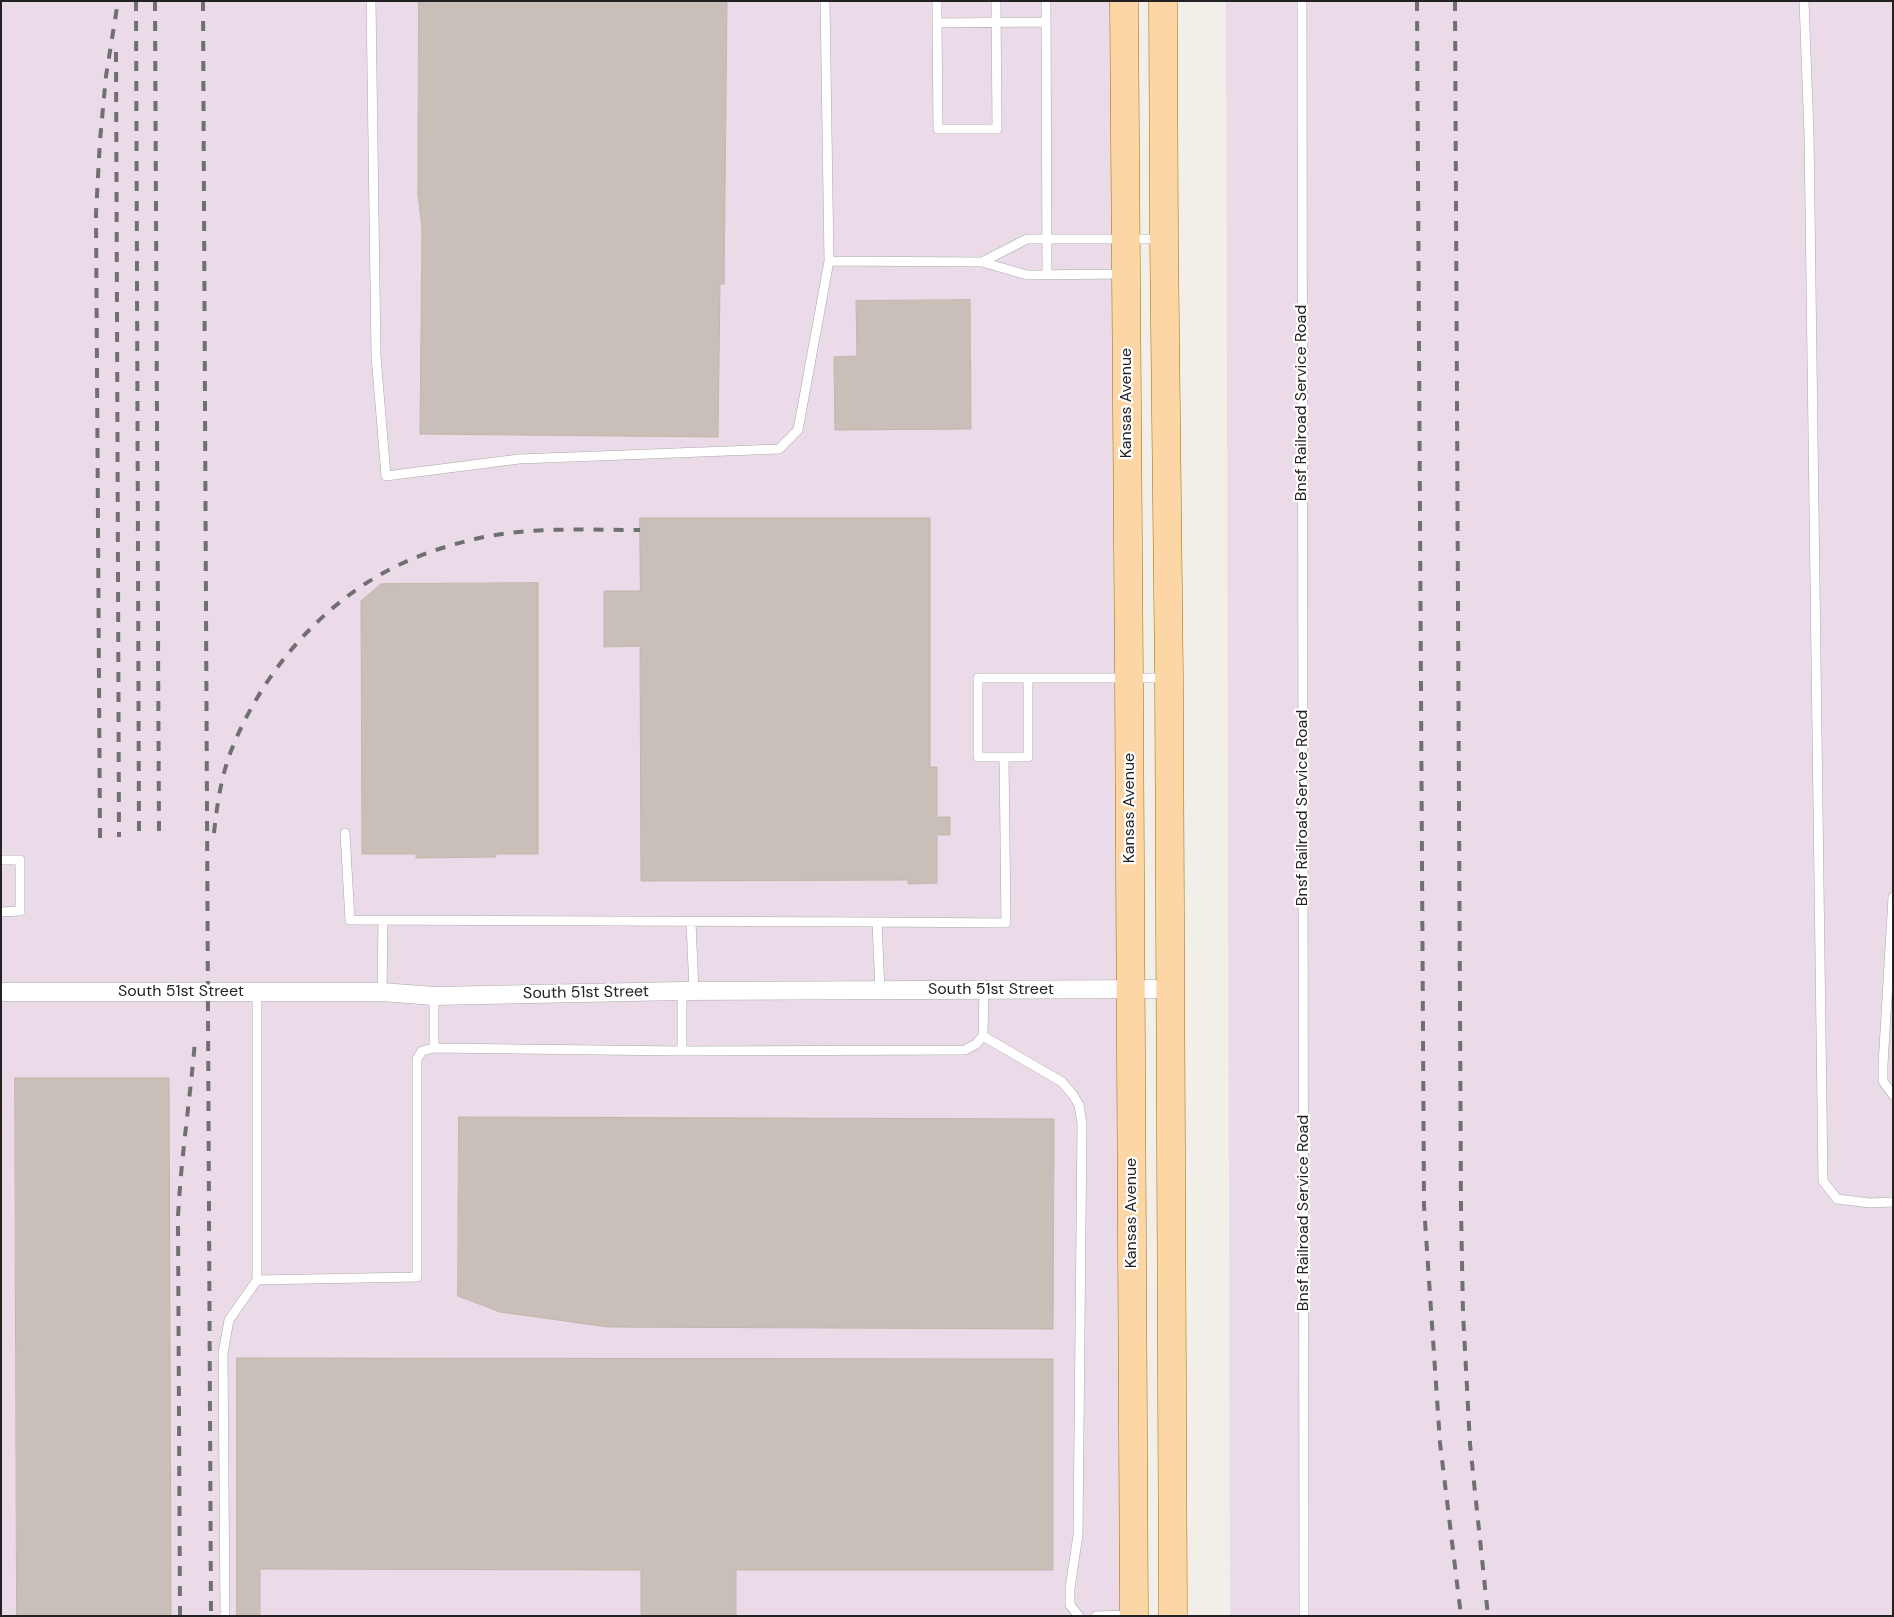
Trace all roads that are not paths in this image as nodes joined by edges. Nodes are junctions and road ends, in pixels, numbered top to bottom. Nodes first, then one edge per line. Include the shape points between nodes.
1 (372, 1) edge
2 (825, 1) edge
3 (937, 1) edge
4 (996, 1) edge
5 (1046, 1) edge
6 (1124, 1) edge
7 (1163, 1) edge
8 (1302, 1) edge
9 (1804, 1) edge
10 (996, 22) junction
11 (1046, 22) junction
12 (937, 23) junction
13 (1046, 239) junction
14 (1125, 239) junction
15 (1164, 239) junction
16 (829, 261) junction
17 (982, 262) junction
18 (1126, 274) junction
19 (1047, 275) junction
20 (1028, 678) junction
21 (1129, 678) junction
22 (1170, 678) junction
23 (1004, 757) junction
24 (345, 833) dead end
25 (1, 860) edge
26 (1893, 897) edge
27 (1, 912) edge
28 (383, 921) junction
29 (691, 922) junction
30 (877, 922) junction
31 (1171, 989) junction
32 (984, 990) junction
33 (1131, 990) junction
34 (688, 991) junction
35 (880, 991) junction
36 (1, 992) edge
37 (257, 992) junction
38 (382, 992) junction
39 (434, 996) junction
40 (983, 1036) junction
41 (434, 1048) junction
42 (682, 1051) junction
43 (1893, 1094) edge
44 (1893, 1202) edge
45 (257, 1280) junction
46 (225, 1616) edge
47 (1079, 1616) edge
48 (1096, 1616) edge
49 (1134, 1616) edge
50 (1174, 1616) edge
51 (1304, 1616) edge

1 - 16 lane via 376,356 386,476 519,459 779,449 798,430
2 - 16 lane
3 - 12 lane
4 - 10 lane
5 - 11 lane
6 - 14 main road, Kansas Avenue
7 - 15 main road
8 - 51 lane, Bnsf Railroad Service Road
9 - 44 lane via 1809,134 1823,1181 1836,1199
10 - 11 lane
10 - 12 lane
10 - 12 lane via 997,129 938,128
11 - 13 lane
13 - 14 lane
13 - 17 lane via 1027,239
13 - 19 lane
14 - 15 lane
14 - 18 main road, Kansas Avenue
15 - 22 main road
16 - 17 lane
17 - 19 lane via 1027,276
18 - 19 lane
18 - 21 main road, Kansas Avenue
20 - 21 lane
20 - 23 lane via 1028,757
20 - 23 lane via 978,678 978,757
21 - 22 lane
21 - 33 main road, Kansas Avenue
22 - 31 main road
23 - 30 lane via 1006,923
24 - 28 lane via 350,920
25 - 27 lane via 20,860 20,911
26 - 43 lane via 1883,1081
28 - 29 lane
28 - 38 lane
29 - 30 lane
29 - 34 lane
30 - 35 lane
31 - 33 street, South 51st Street
31 - 50 main road
32 - 33 street, South 51st Street
32 - 35 street, South 51st Street
32 - 40 lane
33 - 49 main road, Kansas Avenue
34 - 35 street, South 51st Street
34 - 39 street, South 51st Street
34 - 42 lane
36 - 37 street, South 51st Street
37 - 38 street, South 51st Street
37 - 45 lane
38 - 39 street, South 51st Street
39 - 41 lane
40 - 42 lane via 965,1050
40 - 47 lane via 1062,1082 1079,1105 1082,1123 1078,1535 1070,1588 1070,1605
41 - 42 lane
41 - 45 lane via 422,1051 417,1059 417,1277
45 - 46 lane via 229,1320 224,1353
48 - 49 lane

